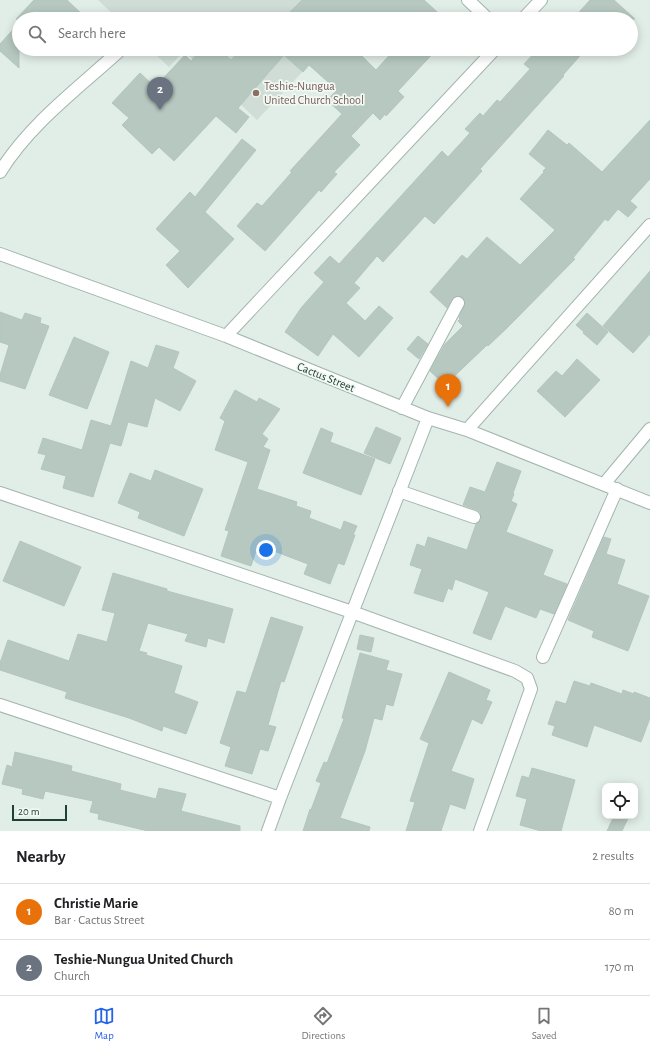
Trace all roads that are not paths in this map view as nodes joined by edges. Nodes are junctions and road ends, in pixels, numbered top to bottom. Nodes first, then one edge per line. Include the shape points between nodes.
1 (468, 0) edge
2 (541, 0) edge
3 (481, 12) edge
4 (530, 12) edge
5 (113, 56) edge
6 (488, 56) edge
7 (0, 172) edge
8 (650, 225) edge
9 (0, 254) edge
10 (458, 303) dead end
11 (226, 336) junction
12 (402, 408) junction
13 (428, 418) junction
14 (650, 429) edge
15 (467, 430) junction
16 (604, 484) junction
17 (617, 489) junction
18 (399, 491) junction
19 (0, 493) edge
20 (650, 503) edge
21 (474, 517) dead end
22 (352, 612) junction
23 (543, 656) dead end
24 (0, 705) edge
25 (280, 798) junction
26 (268, 831) edge
27 (480, 831) edge

1 - 3 street
2 - 4 street
5 - 7 street via 42,119 9,157
6 - 11 street
8 - 15 street
9 - 11 street, Cactus Street
10 - 12 street
11 - 12 street, Cactus Street
12 - 13 street, Cactus Street
13 - 15 street, Cactus Street
13 - 18 street
14 - 16 street
15 - 16 street, Cactus Street
16 - 17 street, Cactus Street
17 - 20 street, Cactus Street
17 - 23 street
18 - 21 street
18 - 22 street
19 - 22 street
22 - 25 street
22 - 27 street via 515,671 527,678 530,689
24 - 25 street
25 - 26 street

